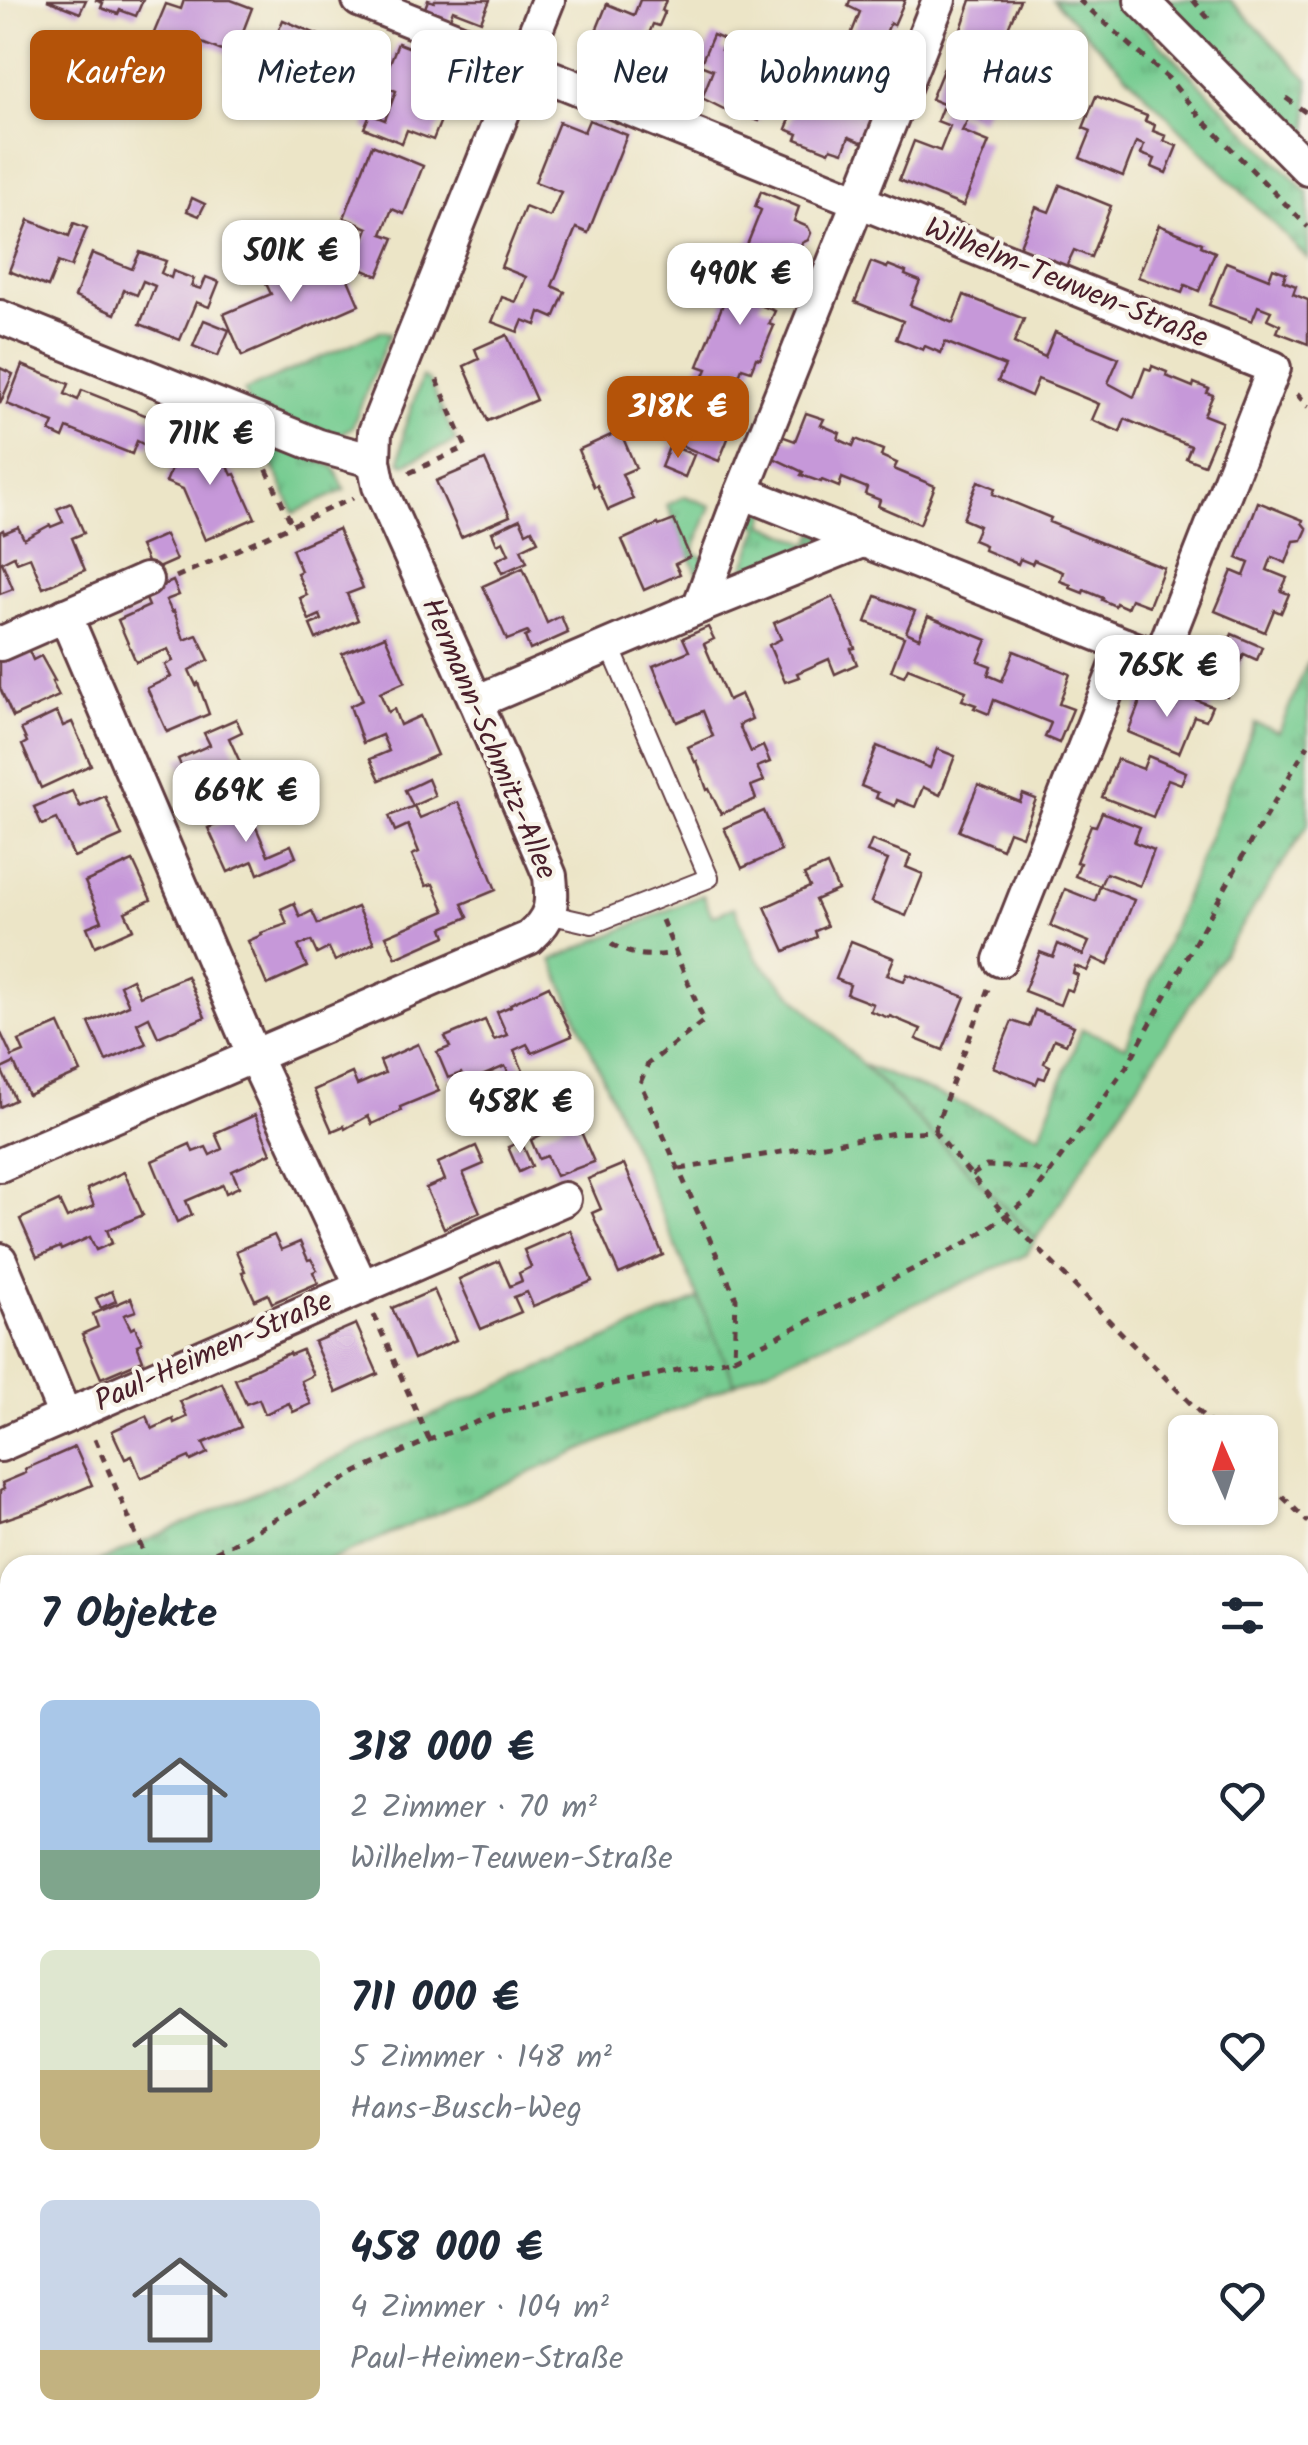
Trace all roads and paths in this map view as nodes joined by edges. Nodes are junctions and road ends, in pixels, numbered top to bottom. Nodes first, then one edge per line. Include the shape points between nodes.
1 (359, 0) edge
2 (548, 0) edge
3 (939, 0) edge
4 (1079, 0) edge
5 (1140, 0) edge
6 (433, 30) edge
7 (536, 30) edge
8 (557, 80) edge
9 (500, 120) edge
10 (1308, 170) edge
11 (858, 200) junction
12 (1308, 227) edge
13 (0, 317) edge
14 (404, 358) junction
15 (260, 422) junction
16 (376, 474) junction
17 (742, 492) junction
18 (292, 525) junction
19 (862, 542) junction
20 (146, 580) joint
21 (699, 607) junction
22 (65, 615) junction
23 (0, 644) edge
24 (609, 644) junction
25 (1125, 644) junction
26 (476, 702) junction
27 (1308, 745) edge
28 (654, 900) junction
29 (548, 914) junction
30 (592, 924) junction
31 (675, 952) junction
32 (1000, 960) joint
33 (254, 1056) junction
34 (934, 1132) junction
35 (0, 1165) edge
36 (680, 1169) junction
37 (972, 1175) junction
38 (1049, 1176) junction
39 (564, 1199) dead end
40 (1005, 1215) junction
41 (0, 1260) edge
42 (362, 1287) junction
43 (734, 1358) junction
44 (74, 1413) junction
45 (1203, 1415) edge
46 (429, 1440) junction
47 (0, 1445) edge
48 (1278, 1492) edge
49 (1308, 1522) edge
50 (144, 1555) edge
51 (208, 1555) edge

1 - 6 street, Wilhelm-Teuwen-Straße
2 - 7 street
3 - 11 street
4 - 12 path via 1169,79
5 - 10 street
8 - 11 street, Wilhelm-Teuwen-Straße
9 - 14 street
11 - 17 street
11 - 25 street, Wilhelm-Teuwen-Straße via 1274,368 1160,658
13 - 15 street
14 - 16 street via 375,432
14 - 16 path via 433,372 466,447
15 - 16 street
15 - 18 path via 252,438
16 - 18 path
16 - 26 street, Hermann-Schmitz-Allee
17 - 19 street
17 - 21 street
18 - 20 path via 157,585
19 - 21 street
19 - 25 street
20 - 22 street
21 - 24 street
22 - 23 street
22 - 33 street, Paul-Heimen-Straße
24 - 26 street
24 - 28 lane via 709,878
25 - 32 street
26 - 29 street, Hermann-Schmitz-Allee via 550,876
27 - 38 path via 1127,1066
28 - 30 lane
28 - 31 path
29 - 30 lane
29 - 33 street, Hermann-Schmitz-Allee via 528,938
30 - 31 path via 628,954
31 - 36 path via 704,1021 648,1064 640,1082
32 - 34 path
33 - 35 street, Hermann-Schmitz-Allee
33 - 42 street, Paul-Heimen-Straße
34 - 36 path
34 - 37 path
36 - 43 path via 736,1298
37 - 38 path via 986,1166 1032,1168
37 - 40 path
38 - 40 path
39 - 42 street, Paul-Heimen-Straße
40 - 43 path via 968,1242
40 - 45 path
41 - 44 street, Paul-Heimen-Straße
42 - 44 street, Paul-Heimen-Straße
42 - 46 path
43 - 46 path via 503,1412
44 - 47 street, Paul-Heimen-Straße
44 - 50 path
46 - 51 path
48 - 49 path

